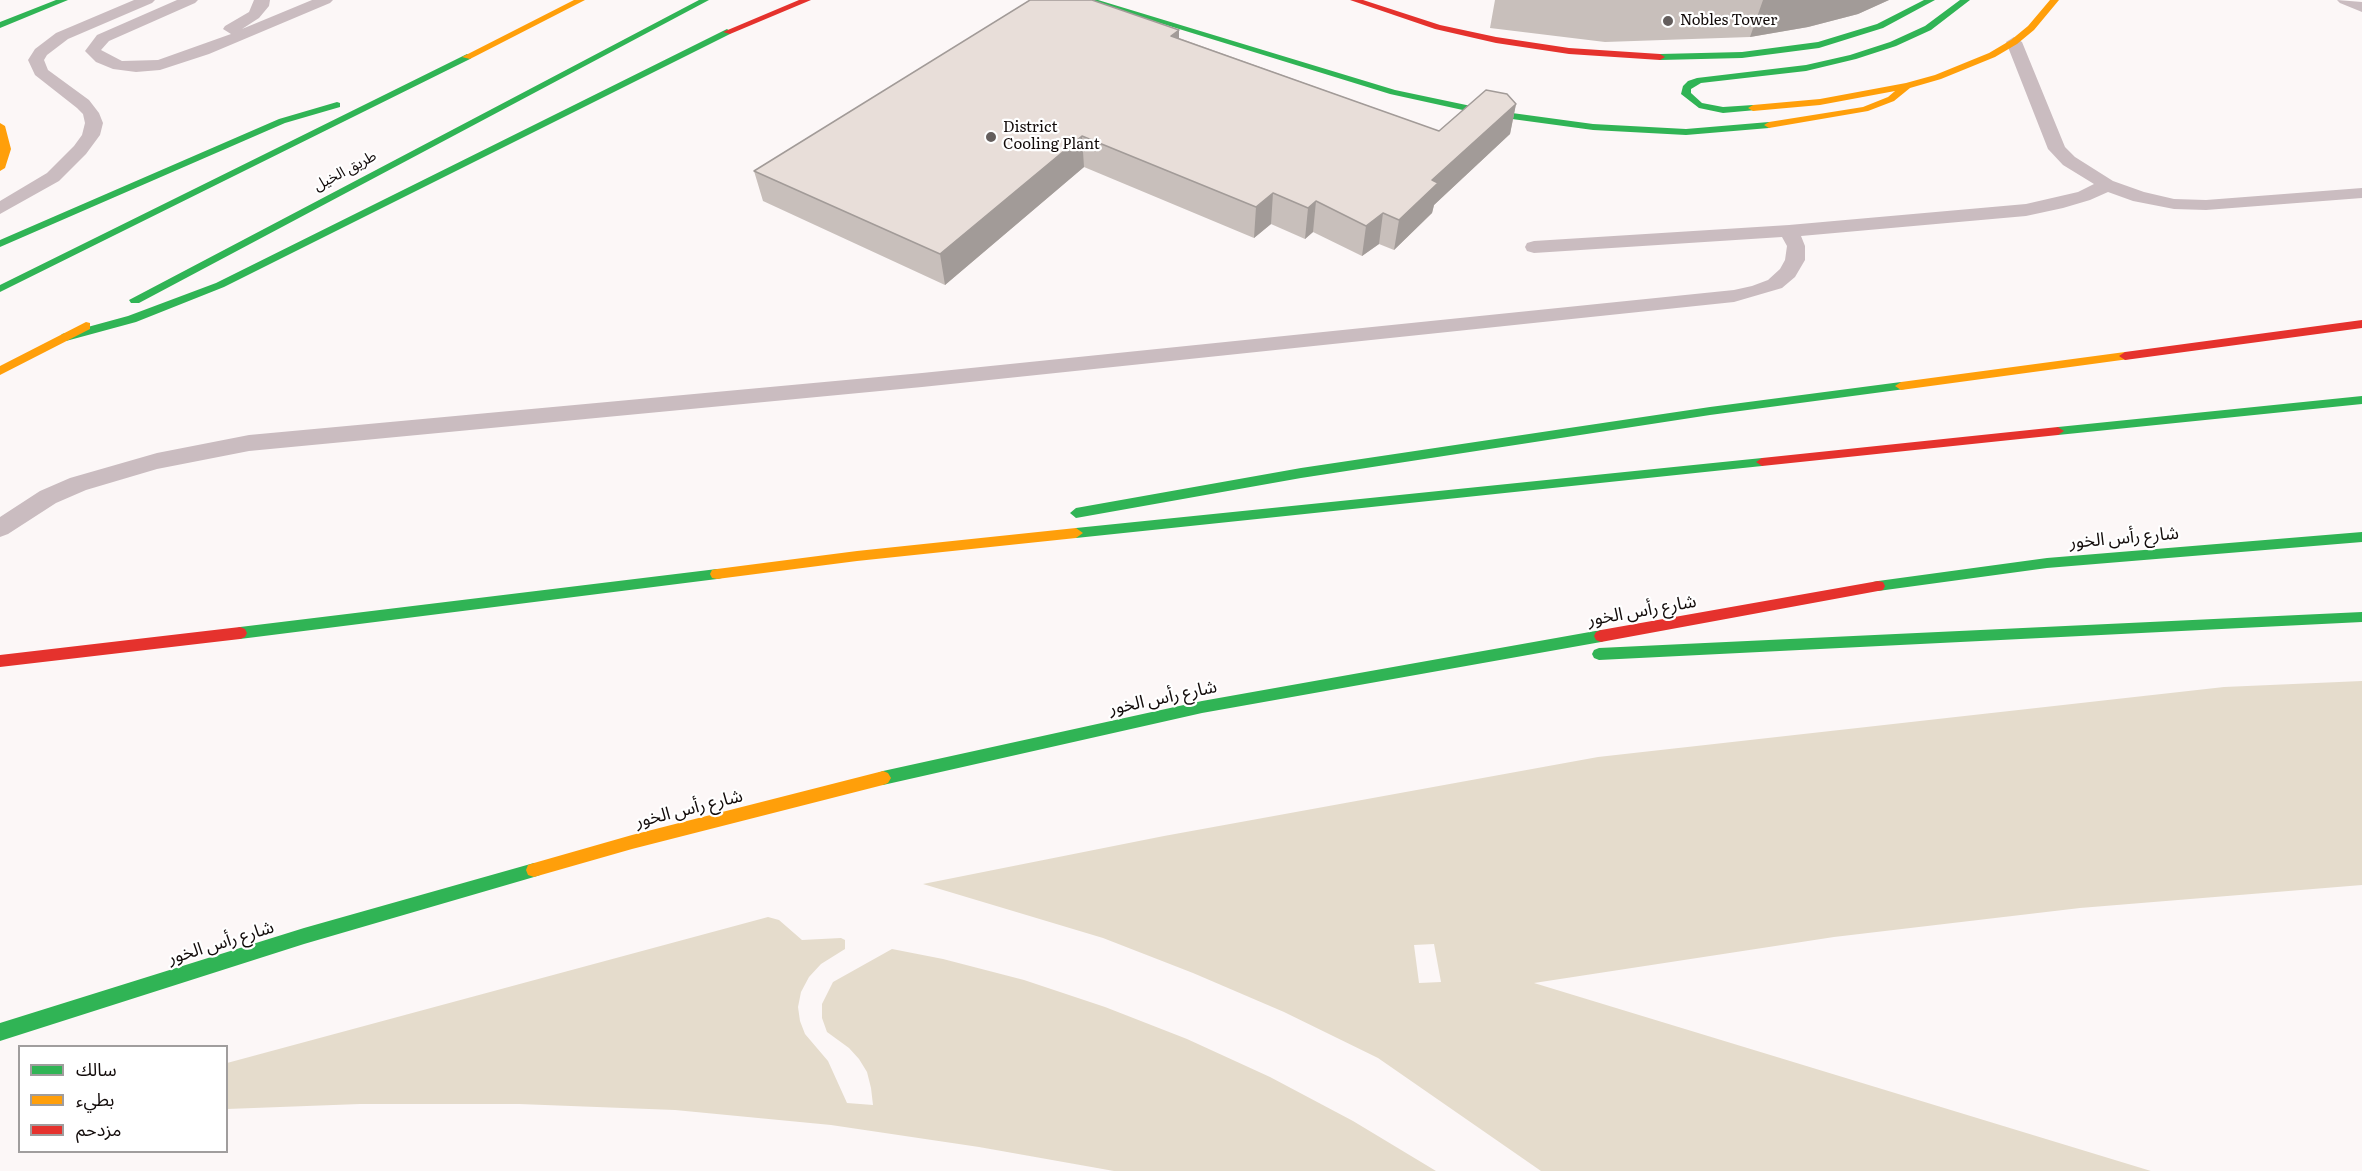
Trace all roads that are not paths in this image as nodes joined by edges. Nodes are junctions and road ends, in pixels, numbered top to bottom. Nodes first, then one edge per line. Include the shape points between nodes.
1 (64, 0) edge
2 (147, 0) edge
3 (190, 0) edge
4 (262, 0) edge
5 (325, 0) edge
6 (581, 0) edge
7 (705, 0) edge
8 (807, 0) edge
9 (1089, 0) edge
10 (1354, 0) edge
11 (1931, 0) edge
12 (1966, 0) edge
13 (2055, 0) edge
14 (2345, 0) edge
15 (2362, 7) edge
16 (0, 25) edge
17 (2014, 42) junction
18 (146, 67) junction
19 (1907, 86) junction
20 (380, 99) junction
21 (0, 126) edge
22 (0, 168) edge
23 (2107, 185) junction
24 (2362, 193) edge
25 (0, 208) edge
26 (1789, 231) junction
27 (0, 244) edge
28 (1534, 247) dead end
29 (0, 289) edge
30 (2362, 324) edge
31 (66, 337) junction
32 (0, 371) edge
33 (2362, 400) edge
34 (1061, 516) dead end
35 (1016, 525) dead end
36 (0, 528) edge
37 (2362, 537) edge
38 (857, 556) junction
39 (2362, 617) edge
40 (0, 661) edge
41 (1466, 661) junction
42 (0, 1032) edge

1 - 16 main road
2 - 25 lane via 62,36 41,52 36,60 41,72 91,112 91,135 53,177
3 - 18 lane via 110,35 93,47 96,55 112,64
4 - 18 lane via 254,15 243,23
5 - 18 lane via 203,51
6 - 20 main road
7 - 31 main road, طريق الخيل
8 - 31 main road via 730,30 220,285 132,319
9 - 19 main road via 1393,92 1490,113 1593,127 1686,132 1763,126 1872,107
10 - 11 main road via 1438,27 1526,45 1613,55 1700,57 1819,45 1880,26
12 - 19 main road via 1928,28 1893,44 1852,57 1765,74 1700,80 1690,83 1686,94 1699,105 1723,110 1820,102
13 - 17 main road
14 - 15 lane
17 - 19 main road via 1967,66
17 - 23 lane via 2057,149
20 - 27 main road via 331,106 282,121
20 - 29 main road
21 - 22 main road via 6,150
23 - 24 lane via 2174,204
23 - 26 lane via 2084,196 2026,210
26 - 28 lane
26 - 36 lane via 1796,246 1795,260 1788,273 1775,284 1734,296 922,380 282,438 157,461 78,484 48,497
30 - 34 main road via 1568,432 1300,473
31 - 32 main road, طريق الخيل
33 - 38 main road
35 - 38 main road
37 - 41 main road, شارع رأس الخور via 2047,563 1889,585
38 - 40 main road
39 - 41 main road
41 - 42 main road, شارع رأس الخور via 1202,707 925,767 632,842 304,936

